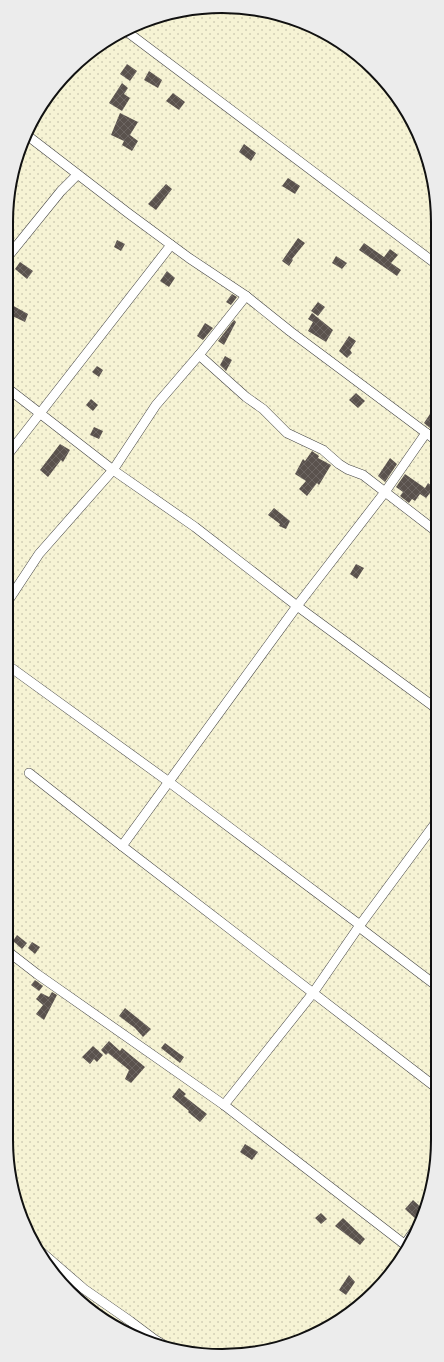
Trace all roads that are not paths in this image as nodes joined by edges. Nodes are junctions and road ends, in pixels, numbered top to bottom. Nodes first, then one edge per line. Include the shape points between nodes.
1 (131, 35) edge
2 (31, 138) edge
3 (77, 175) junction
4 (171, 245) junction
5 (13, 250) edge
6 (431, 260) edge
7 (246, 296) junction
8 (199, 355) junction
9 (13, 392) edge
10 (41, 413) junction
11 (426, 433) junction
12 (431, 437) edge
13 (13, 448) edge
14 (113, 470) junction
15 (385, 492) junction
16 (431, 527) edge
17 (13, 593) edge
18 (297, 606) junction
19 (13, 669) edge
20 (431, 705) edge
21 (29, 773) dead end
22 (169, 782) junction
23 (431, 829) edge
24 (122, 846) junction
25 (360, 926) junction
26 (13, 955) edge
27 (431, 982) edge
28 (313, 993) junction
29 (431, 1084) edge
30 (224, 1105) junction
31 (403, 1244) edge
32 (52, 1261) edge
33 (150, 1336) edge

1 - 6 street
2 - 3 street
3 - 4 street
3 - 5 street
4 - 7 street
4 - 10 street
7 - 8 street
7 - 11 street
8 - 14 street via 156,405
8 - 15 street via 263,409 287,433 323,450 339,464 363,475
9 - 10 street
10 - 13 street
10 - 14 street
11 - 12 street
11 - 15 street
14 - 17 street via 39,554
14 - 18 street via 195,527
15 - 16 street
15 - 18 street
18 - 20 street
18 - 22 street
19 - 22 street
21 - 24 street
22 - 24 street
22 - 25 street
23 - 25 street
24 - 28 street
25 - 27 street
25 - 28 street
26 - 30 street
28 - 29 street
28 - 30 street
30 - 31 street
32 - 33 street via 84,1289

